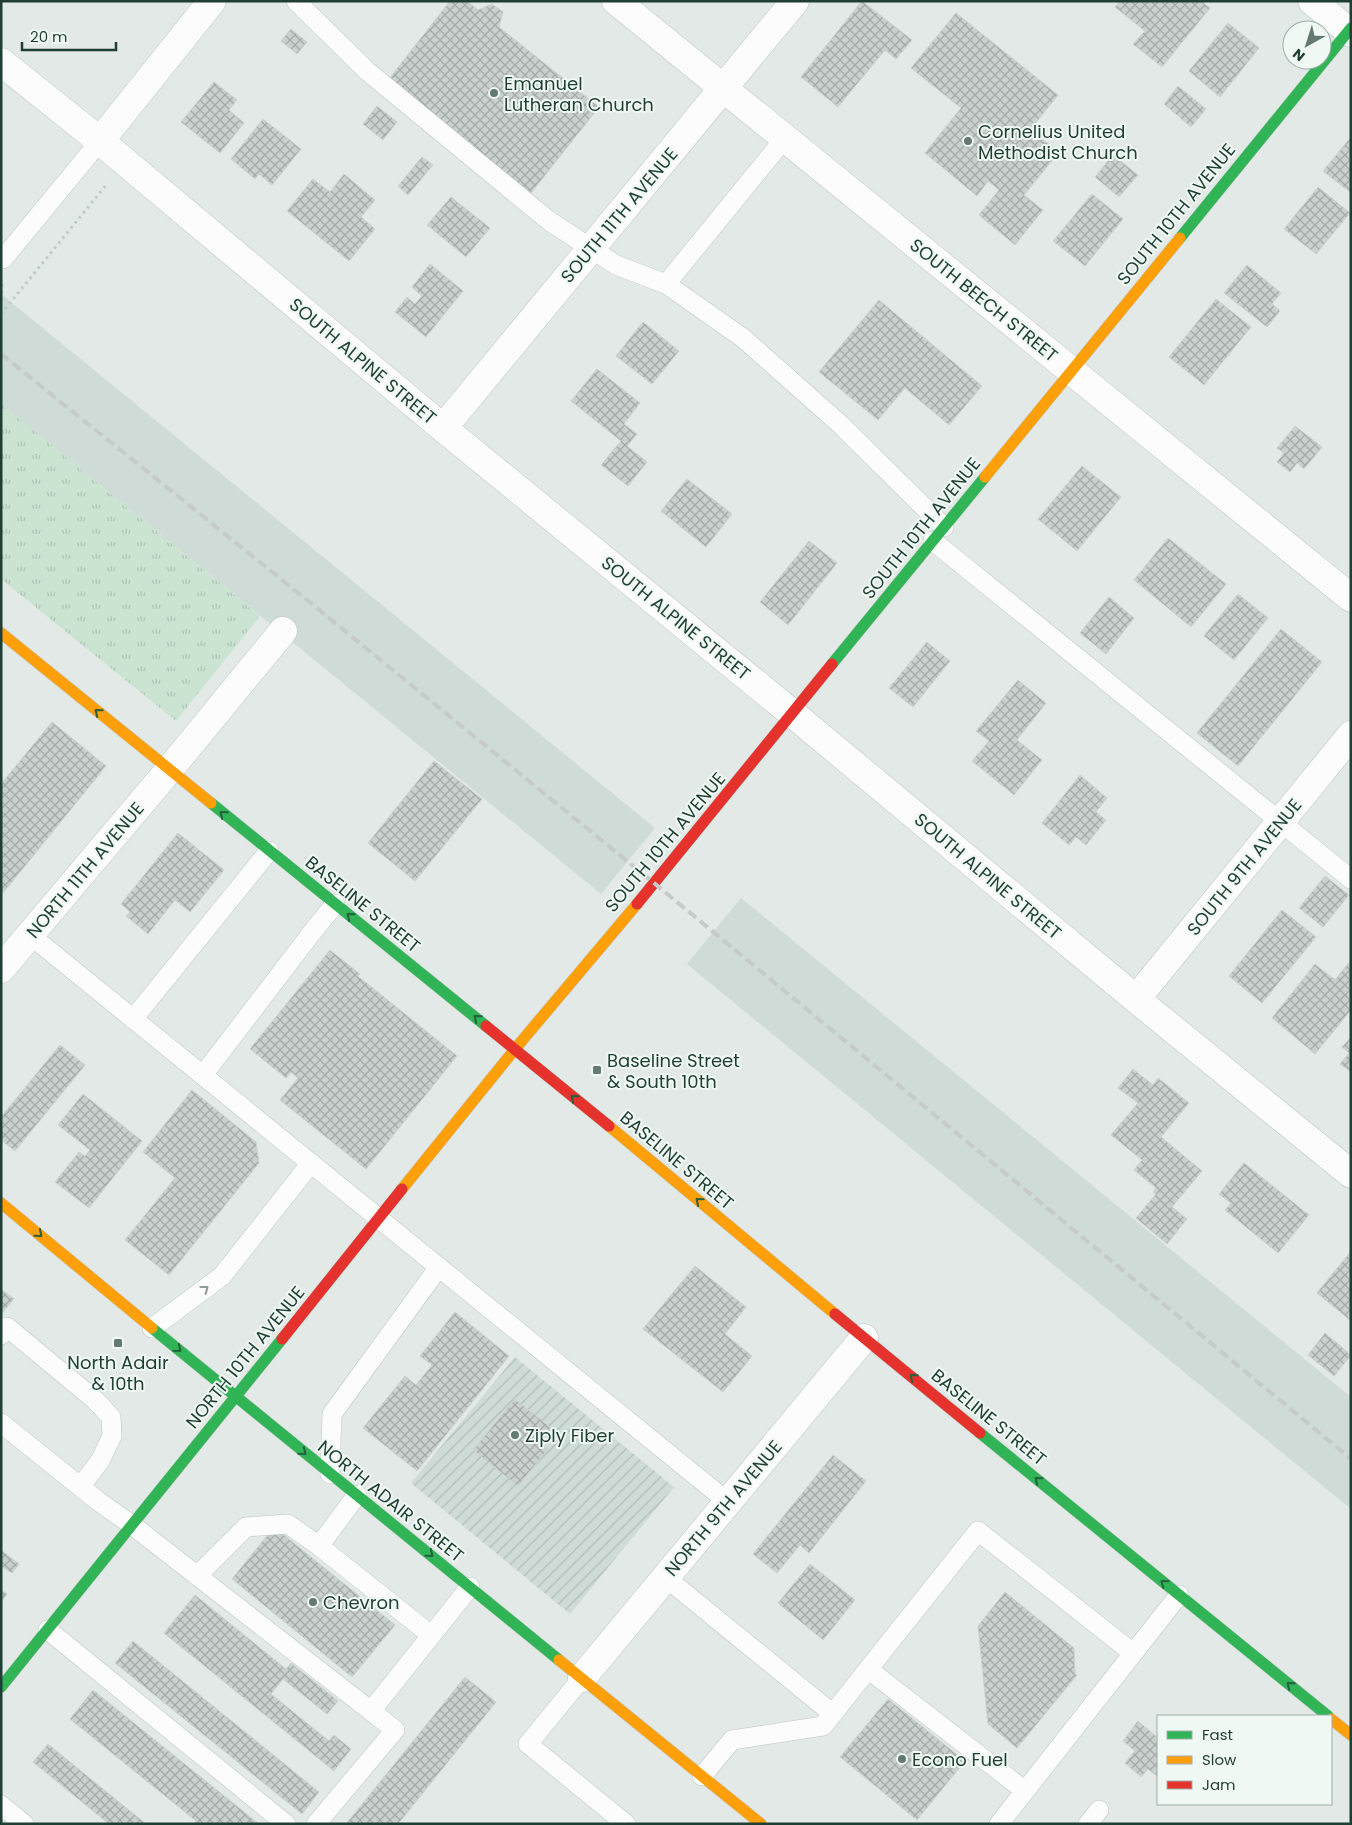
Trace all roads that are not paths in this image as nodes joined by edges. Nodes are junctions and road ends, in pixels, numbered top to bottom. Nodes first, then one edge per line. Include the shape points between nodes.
1 (212, 1) edge
2 (296, 1) edge
3 (616, 1) edge
4 (795, 1) edge
5 (1312, 1) edge
6 (1350, 31) edge
7 (1, 62) edge
8 (724, 88) junction
9 (784, 138) junction
10 (100, 141) junction
11 (592, 248) junction
12 (3, 259) dead end
13 (666, 284) junction
14 (1071, 371) junction
15 (443, 428) junction
16 (939, 534) junction
17 (1351, 598) edge
18 (283, 632) dead end
19 (1, 633) edge
20 (792, 714) junction
21 (1351, 735) edge
22 (169, 770) junction
23 (1280, 822) junction
24 (269, 851) junction
25 (1351, 879) edge
26 (335, 904) junction
27 (30, 935) junction
28 (1, 969) edge
29 (1136, 999) junction
30 (133, 1019) junction
31 (515, 1049) junction
32 (203, 1075) junction
33 (311, 1163) junction
34 (1351, 1174) edge
35 (1, 1203) edge
36 (379, 1218) junction
37 (439, 1267) junction
38 (152, 1328) junction
39 (1, 1335) edge
40 (864, 1338) junction
41 (236, 1397) junction
42 (1, 1423) edge
43 (330, 1474) junction
44 (80, 1487) junction
45 (357, 1495) junction
46 (728, 1502) junction
47 (132, 1525) junction
48 (319, 1546) junction
49 (197, 1576) junction
50 (665, 1577) junction
51 (470, 1587) junction
52 (1179, 1595) junction
53 (48, 1630) junction
54 (431, 1635) junction
55 (1133, 1653) junction
56 (868, 1669) junction
57 (582, 1678) junction
58 (1, 1687) edge
59 (371, 1711) junction
60 (833, 1714) junction
61 (1327, 1715) edge
62 (1332, 1719) edge
63 (1351, 1735) edge
64 (702, 1776) junction
65 (1025, 1791) junction
66 (1, 1805) edge
67 (24, 1824) edge
68 (286, 1824) edge
69 (316, 1824) edge
70 (626, 1824) edge
71 (760, 1824) edge
72 (1000, 1824) edge

1 - 10 street
2 - 11 lane via 367,71 548,220
3 - 8 street, SOUTH BEECH STREET
4 - 8 street, SOUTH 11TH AVENUE
5 - 6 street
6 - 14 main road, SOUTH 10TH AVENUE
7 - 10 street, SOUTH ALPINE STREET
8 - 9 street, SOUTH BEECH STREET
8 - 11 street, SOUTH 11TH AVENUE
9 - 13 lane
9 - 14 street, SOUTH BEECH STREET
10 - 12 lane
10 - 15 street, SOUTH ALPINE STREET
11 - 13 lane via 616,265
11 - 15 street, SOUTH 11TH AVENUE
13 - 16 lane via 743,338 841,425
14 - 16 main road, SOUTH 10TH AVENUE
14 - 17 street, SOUTH BEECH STREET
15 - 20 street, SOUTH ALPINE STREET
16 - 20 main road, SOUTH 10TH AVENUE
16 - 23 lane
18 - 22 street
22 -> 19 main road, BASELINE STREET
20 - 29 street, SOUTH ALPINE STREET
20 - 31 main road, SOUTH 10TH AVENUE
21 - 23 street, SOUTH 9TH AVENUE
24 -> 22 main road, BASELINE STREET
22 - 27 street, NORTH 11TH AVENUE
23 - 25 lane
23 - 29 street, SOUTH 9TH AVENUE
24 - 26 main road, BASELINE STREET
24 - 30 lane
31 -> 26 main road, BASELINE STREET
26 - 32 lane
27 - 28 street, NORTH 11TH AVENUE
27 - 30 lane
29 - 34 street, SOUTH ALPINE STREET
30 - 32 lane
31 - 36 main road, NORTH 10TH AVENUE
40 -> 31 main road, BASELINE STREET
32 - 33 lane
33 - 36 lane
38 -> 33 lane via 222,1276
35 -> 38 main road, NORTH ADAIR STREET
36 - 37 lane
36 - 41 main road, NORTH 10TH AVENUE
37 - 43 lane via 332,1414
37 - 46 lane
38 -> 41 main road, NORTH ADAIR STREET
39 - 44 lane via 8,1327 96,1400 111,1417 112,1436 100,1461
40 - 46 street, NORTH 9TH AVENUE
52 -> 40 main road, BASELINE STREET
41 -> 43 main road, NORTH ADAIR STREET
41 - 47 main road, NORTH 10TH AVENUE
42 - 44 lane
43 - 45 main road, NORTH ADAIR STREET
44 - 47 lane
45 - 48 lane
45 -> 51 main road, NORTH ADAIR STREET
46 - 50 street, NORTH 9TH AVENUE
47 - 49 lane
47 - 53 main road, NORTH 10TH AVENUE
48 - 49 lane via 288,1524 246,1527
48 - 54 lane
49 - 59 lane
50 - 57 street, NORTH 9TH AVENUE
50 - 60 lane
51 - 54 lane
51 - 57 main road, NORTH ADAIR STREET
52 - 55 lane
61 -> 52 main road, BASELINE STREET
53 - 58 main road, NORTH 10TH AVENUE
53 - 68 lane
54 - 59 lane
55 - 56 lane via 978,1531
55 - 65 lane
56 - 60 lane
56 - 65 lane
57 - 64 main road, NORTH ADAIR STREET
57 - 70 lane via 528,1744
59 - 69 lane via 395,1730
60 - 64 lane via 823,1726 732,1740
62 - 63 main road, BASELINE STREET
64 - 71 main road, NORTH ADAIR STREET
65 - 72 lane
66 - 67 lane

